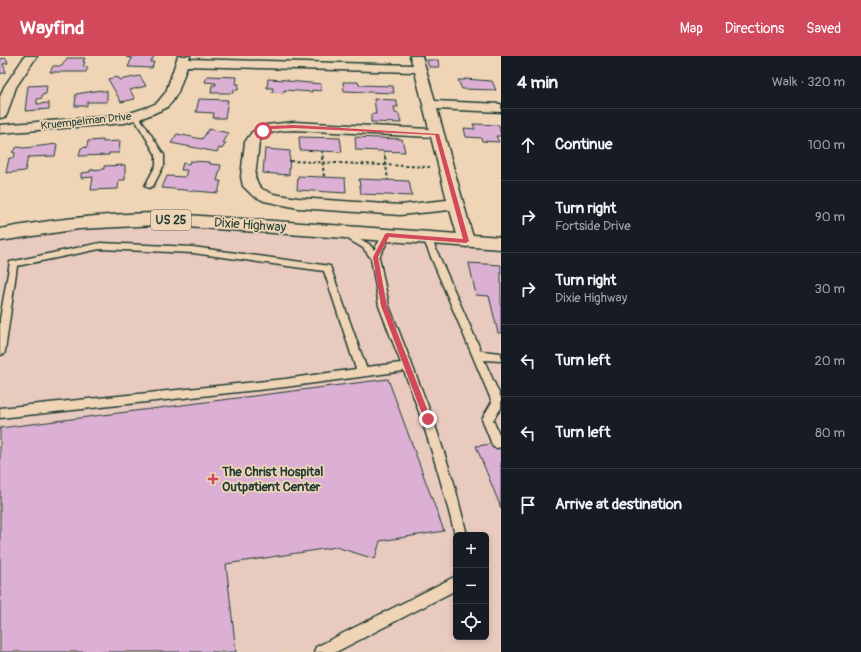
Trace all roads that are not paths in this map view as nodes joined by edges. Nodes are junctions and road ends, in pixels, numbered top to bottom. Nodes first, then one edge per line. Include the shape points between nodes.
1 (31, 56) edge
2 (183, 59) edge
3 (418, 63) edge
4 (430, 105) junction
5 (501, 108) edge
6 (0, 114) edge
7 (136, 116) junction
8 (0, 129) edge
9 (437, 134) junction
10 (149, 186) dead end
11 (457, 204) junction
12 (342, 232) junction
13 (0, 235) edge
14 (387, 235) junction
15 (427, 238) junction
16 (466, 241) junction
17 (501, 243) edge
18 (375, 257) junction
19 (0, 351) edge
20 (478, 355) junction
21 (501, 357) edge
22 (407, 366) junction
23 (362, 372) junction
24 (500, 404) edge
25 (0, 413) edge
26 (497, 443) dead end
27 (460, 532) edge
28 (453, 585) edge
29 (321, 652) edge

1 - 6 street via 10,87
2 - 3 street
2 - 7 street, Kruempelman Drive via 169,99 156,109
3 - 4 street
4 - 5 street
4 - 9 street
7 - 8 street, Kruempelman Drive via 126,119
7 - 10 lane via 160,155 160,164
9 - 11 street
9 - 11 street via 294,126 271,128 257,135 252,142 248,178 257,192 269,198 298,203 400,210
11 - 16 street
12 - 13 main road, Dixie Highway / US 25 via 131,219 69,223
12 - 14 main road, Dixie Highway / US 25
12 - 18 lane via 366,246
14 - 15 main road, Dixie Highway / US 25
14 - 18 lane
15 - 16 main road, Dixie Highway / US 25
15 - 20 lane
16 - 17 main road, Dixie Highway / US 25
18 - 22 lane via 384,306
19 - 23 lane via 13,264 100,246 193,250 327,268
20 - 21 lane
20 - 24 lane
22 - 23 lane
22 - 27 lane via 430,426
23 - 25 lane via 285,383
24 - 26 lane via 487,419
28 - 29 lane

